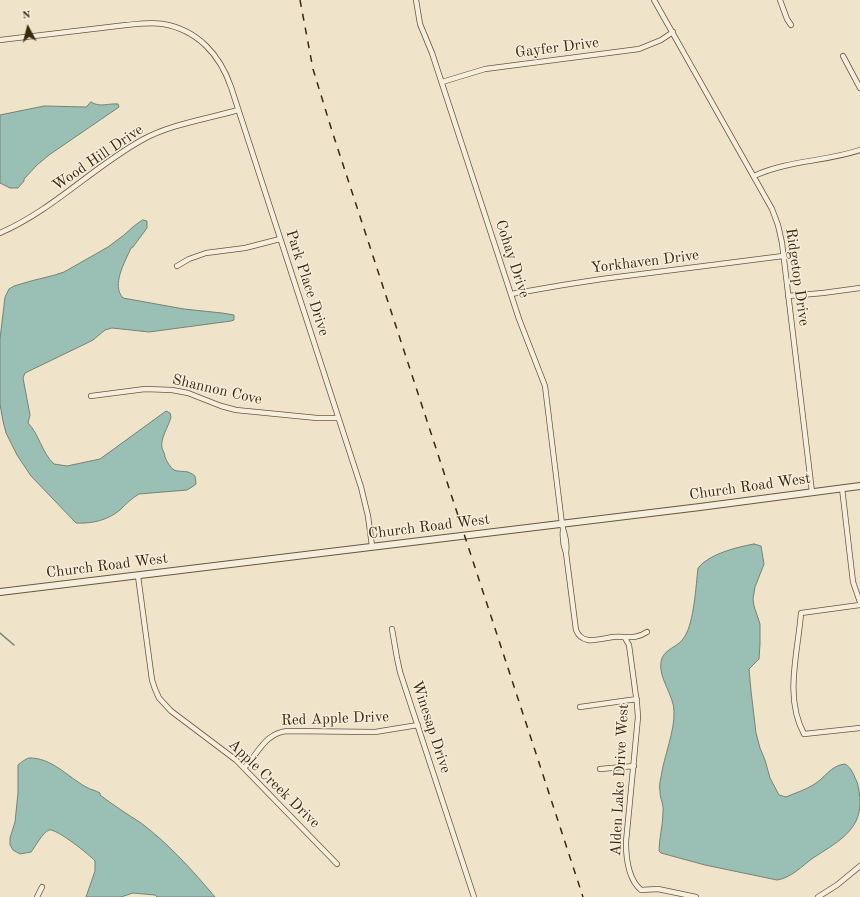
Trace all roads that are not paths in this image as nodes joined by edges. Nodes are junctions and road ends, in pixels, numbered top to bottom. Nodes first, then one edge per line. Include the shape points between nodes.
1 (416, 0) edge
2 (654, 0) edge
3 (780, 0) edge
4 (791, 25) dead end
5 (673, 32) junction
6 (0, 40) edge
7 (843, 56) dead end
8 (442, 82) junction
9 (860, 88) edge
10 (238, 110) junction
11 (860, 150) edge
12 (754, 176) junction
13 (0, 233) edge
14 (280, 239) junction
15 (783, 256) junction
16 (177, 266) dead end
17 (860, 288) edge
18 (511, 294) junction
19 (788, 296) junction
20 (91, 396) dead end
21 (338, 418) junction
22 (860, 486) edge
23 (842, 488) junction
24 (812, 492) junction
25 (563, 527) junction
26 (372, 546) junction
27 (138, 576) junction
28 (0, 592) edge
29 (860, 602) edge
30 (860, 605) edge
31 (392, 629) dead end
32 (647, 632) dead end
33 (624, 638) junction
34 (637, 699) junction
35 (580, 707) dead end
36 (418, 725) junction
37 (860, 728) edge
38 (634, 766) junction
39 (244, 768) junction
40 (600, 769) dead end
41 (336, 864) dead end
42 (860, 866) edge
43 (42, 887) dead end
44 (37, 897) edge
45 (474, 897) edge
46 (696, 897) edge
47 (818, 897) edge

1 - 8 street, Cohay Drive via 420,24
2 - 5 street, Ridgetop Drive
3 - 4 street
5 - 8 street, Gayfer Drive via 649,46 634,50 486,69
5 - 12 street, Ridgetop Drive
6 - 10 street, Park Place Drive via 143,23 163,24 180,29 211,50 224,68
7 - 9 street
8 - 18 street, Cohay Drive
10 - 13 street, Wood Hill Drive via 166,130 142,140 42,210
10 - 14 street, Park Place Drive
11 - 12 street via 836,157 787,164
12 - 15 street, Ridgetop Drive via 776,217
14 - 16 street via 245,248 206,253
14 - 21 street, Park Place Drive
15 - 18 street, Yorkhaven Drive via 602,279
15 - 19 street, Ridgetop Drive
17 - 19 street
18 - 25 street, Cohay Drive via 545,386
19 - 24 street, Ridgetop Drive
20 - 21 street, Shannon Cove via 145,389 172,390 236,410
21 - 26 street, Park Place Drive via 361,487
22 - 23 street, Church Road West
23 - 24 street, Church Road West
23 - 29 street via 853,582
24 - 25 street, Church Road West
25 - 26 street, Church Road West
25 - 33 street, Cohay Drive via 578,634 588,640
26 - 27 street, Church Road West
27 - 28 street, Church Road West
27 - 39 street, Apple Creek Drive via 150,673 157,694 176,715 230,754
30 - 37 street via 801,613 793,689 798,722 804,734
31 - 36 street, Winesap Drive via 398,663
32 - 33 street
33 - 34 street, Alden Lake Drive West via 629,645
34 - 35 street
34 - 38 street, Alden Lake Drive West
36 - 39 street, Red Apple Drive via 375,732 279,732 268,739
36 - 45 street, Winesap Drive
38 - 40 street
38 - 46 street, Alden Lake Drive West via 626,852 634,880 641,890 658,889
39 - 41 street, Apple Creek Drive
42 - 47 street
43 - 44 street

